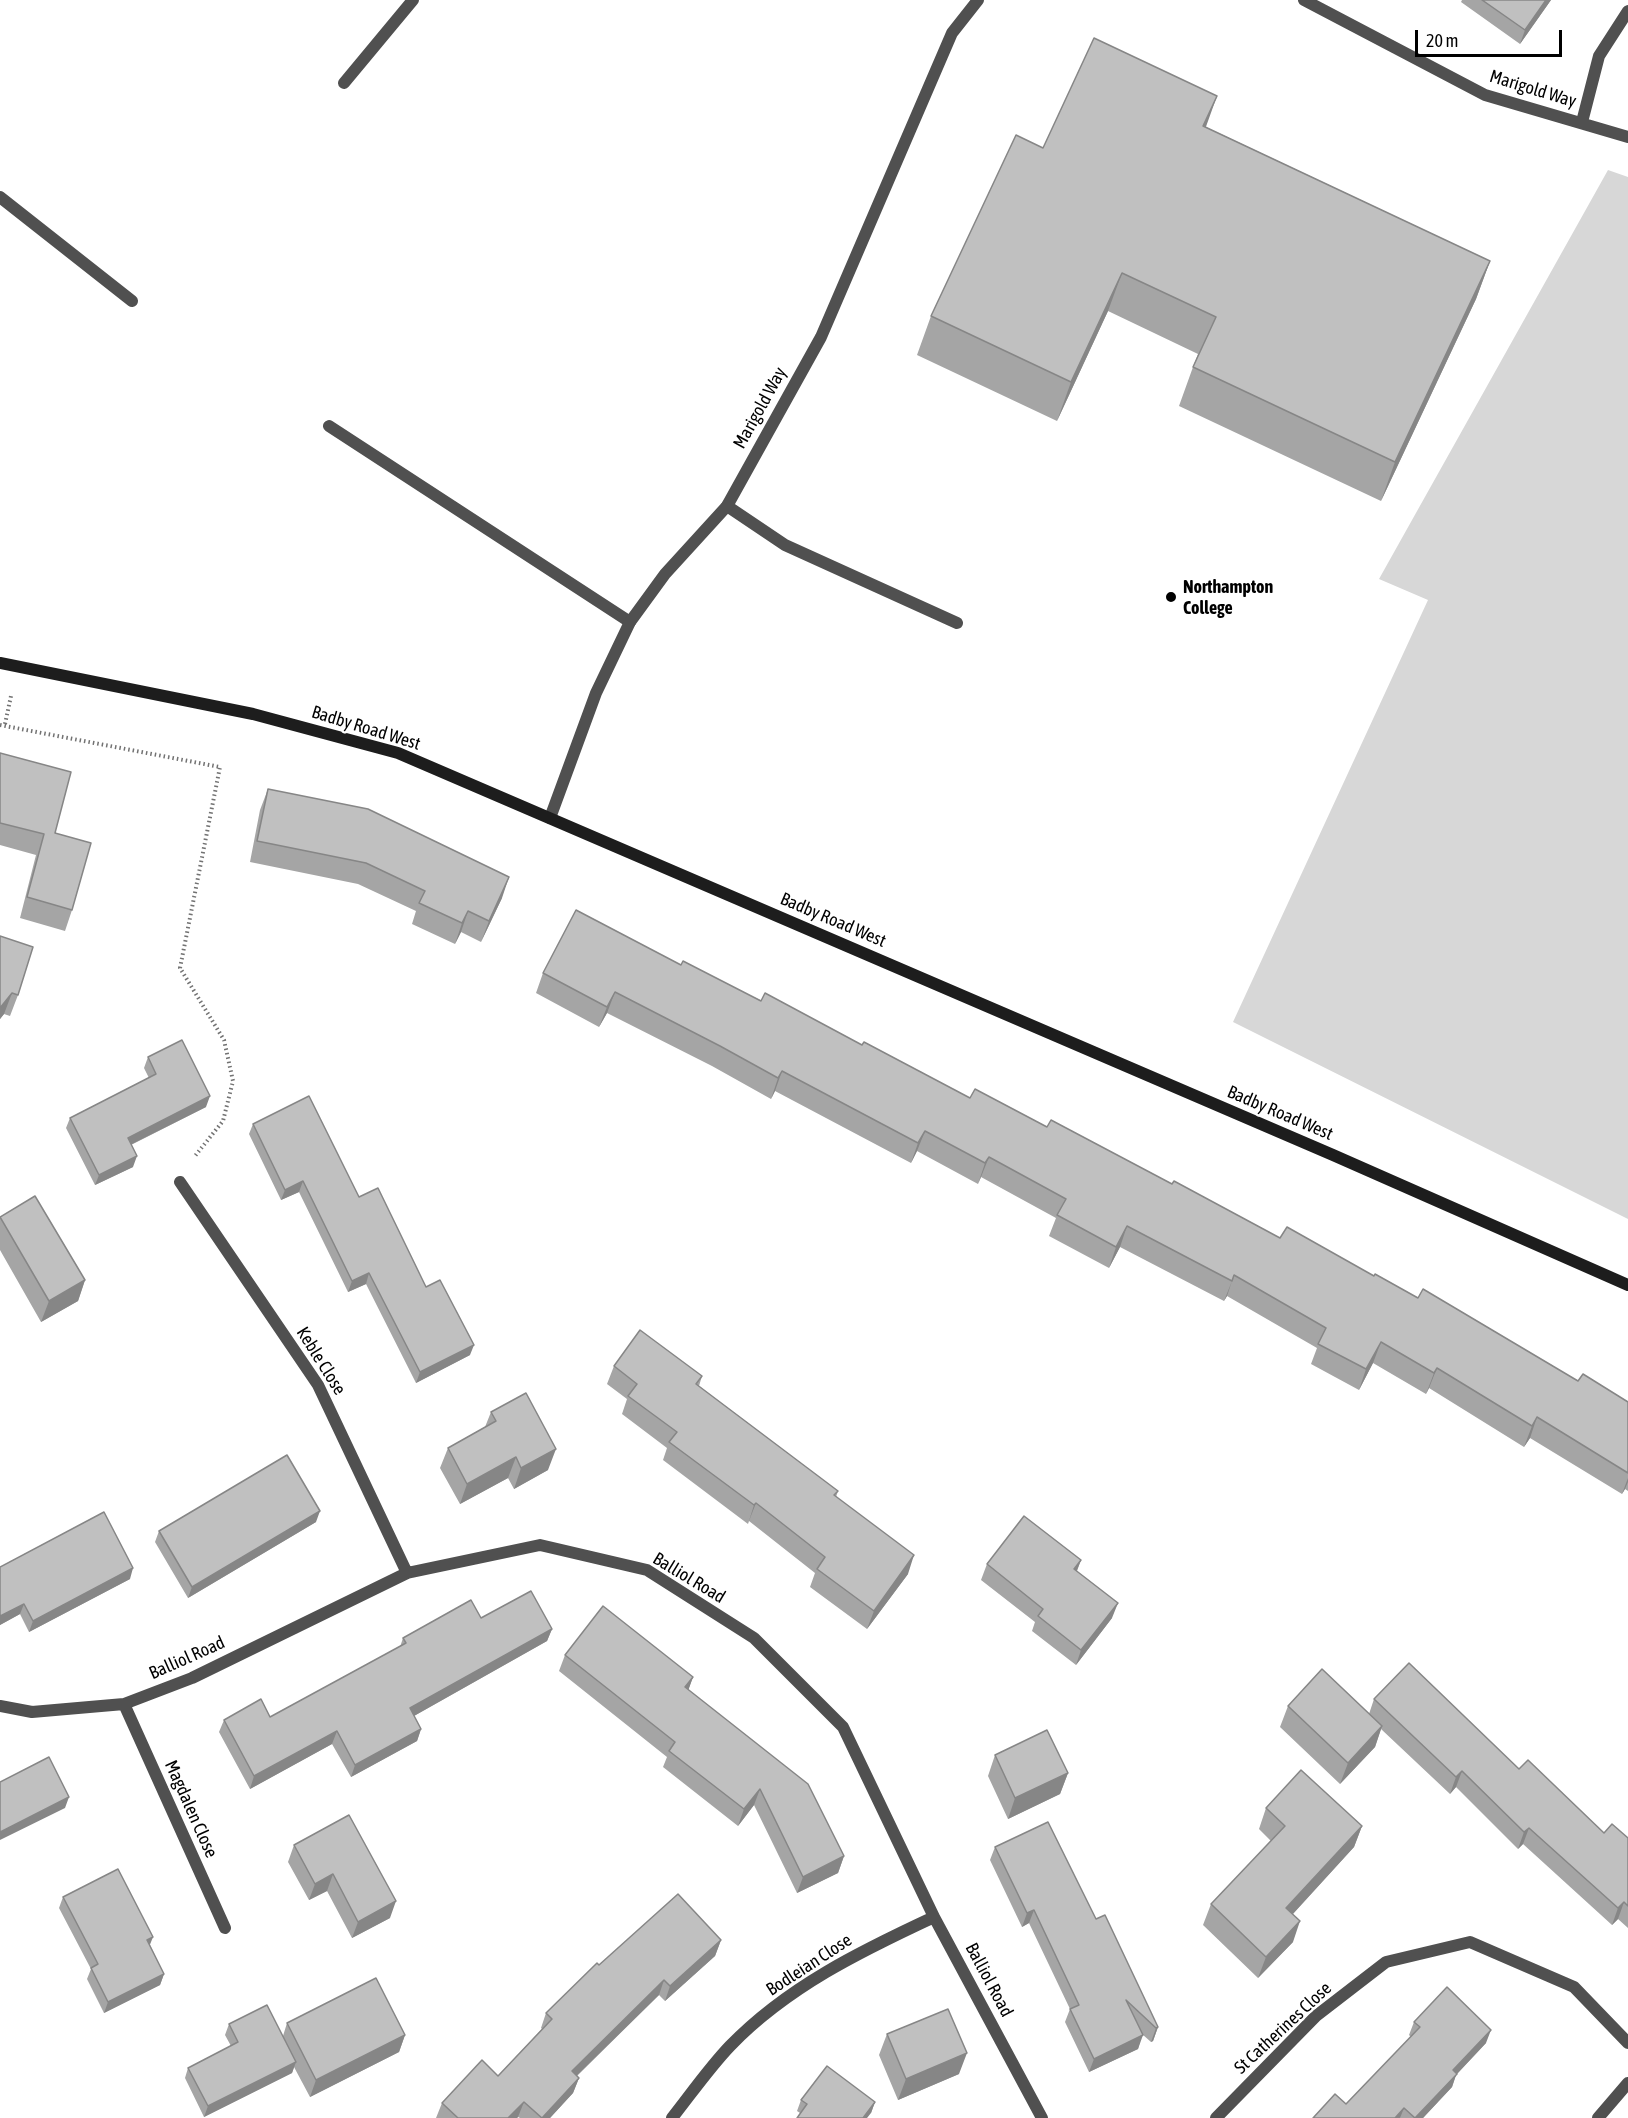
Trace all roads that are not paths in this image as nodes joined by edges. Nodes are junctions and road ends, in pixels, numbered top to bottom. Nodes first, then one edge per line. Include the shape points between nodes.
1 (413, 0) edge
2 (978, 0) edge
3 (1304, 0) edge
4 (1628, 11) edge
5 (344, 83) dead end
6 (1582, 122) junction
7 (1628, 137) edge
8 (0, 197) edge
9 (132, 301) dead end
10 (329, 426) dead end
11 (727, 506) junction
12 (630, 622) junction
13 (957, 622) dead end
14 (0, 663) edge
15 (550, 818) junction
16 (180, 1182) road end
17 (1628, 1285) edge
18 (407, 1573) junction
19 (124, 1704) junction
20 (0, 1706) edge
21 (934, 1917) junction
22 (225, 1928) dead end
23 (1628, 2043) edge
24 (1628, 2083) edge
25 (672, 2118) edge
26 (1042, 2118) edge
27 (1216, 2118) edge
28 (1598, 2118) edge

1 - 5 street
2 - 11 street, Marigold Way via 952,33 821,337
3 - 6 street, Marigold Way via 1485,95
4 - 6 street via 1599,56
6 - 7 street, Marigold Way
8 - 9 street
10 - 12 street
11 - 12 street, Marigold Way via 665,574
11 - 13 street via 785,545
12 - 15 street, Marigold Way via 596,693
14 - 15 street, Badby Road West via 254,714 398,753
15 - 17 street, Badby Road West
16 - 18 street, Keble Close via 318,1385
18 - 19 street, Balliol Road via 192,1677
18 - 21 street, Balliol Road via 540,1545 647,1570 754,1638 843,1727
19 - 20 street, Balliol Road via 32,1712
19 - 22 street, Magdalen Close
21 - 25 street, Bodleian Close via 863,1950 791,1993 730,2046
21 - 26 street, Balliol Road
23 - 27 street, St Catherines Close via 1574,1987 1470,1942 1386,1962 1316,2016
24 - 28 street

